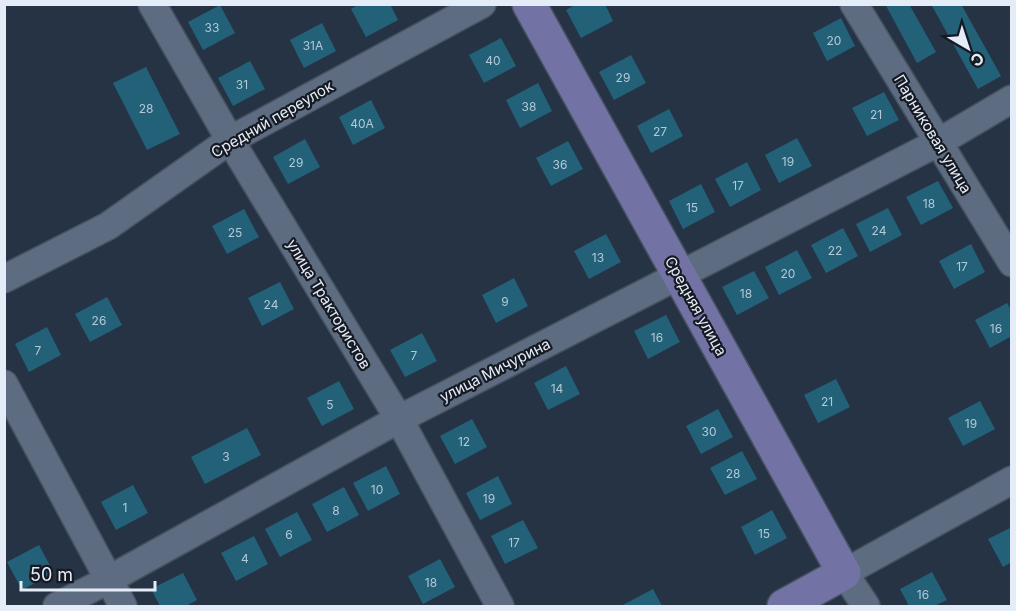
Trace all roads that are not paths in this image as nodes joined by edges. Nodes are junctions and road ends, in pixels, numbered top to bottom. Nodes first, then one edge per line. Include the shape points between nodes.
1 (152, 4) edge
2 (482, 4) edge
3 (529, 4) edge
4 (854, 4) edge
5 (1011, 99) edge
6 (230, 140) junction
7 (939, 142) junction
8 (1011, 263) edge
9 (680, 276) junction
10 (4, 279) edge
11 (4, 384) edge
12 (399, 419) junction
13 (1011, 480) edge
14 (844, 573) junction
15 (108, 580) junction
16 (57, 606) edge
17 (123, 606) edge
18 (500, 606) edge
19 (784, 606) edge
20 (867, 606) edge

1 - 6 street, улица Трактористов
2 - 6 street, Средний переулок
3 - 9 main road, Средняя улица
4 - 7 street, Парниковая улица
5 - 7 street, улица Мичурина
6 - 10 street, Средний переулок via 108,226
6 - 12 street, улица Трактористов
7 - 8 street, Парниковая улица
7 - 9 street, улица Мичурина
9 - 12 street, улица Мичурина
9 - 14 main road, Средняя улица
11 - 15 street
12 - 15 street, улица Мичурина
12 - 18 street, улица Трактористов
13 - 14 street
14 - 19 main road
14 - 20 street, Средняя улица
15 - 16 street, улица Мичурина
15 - 17 street

